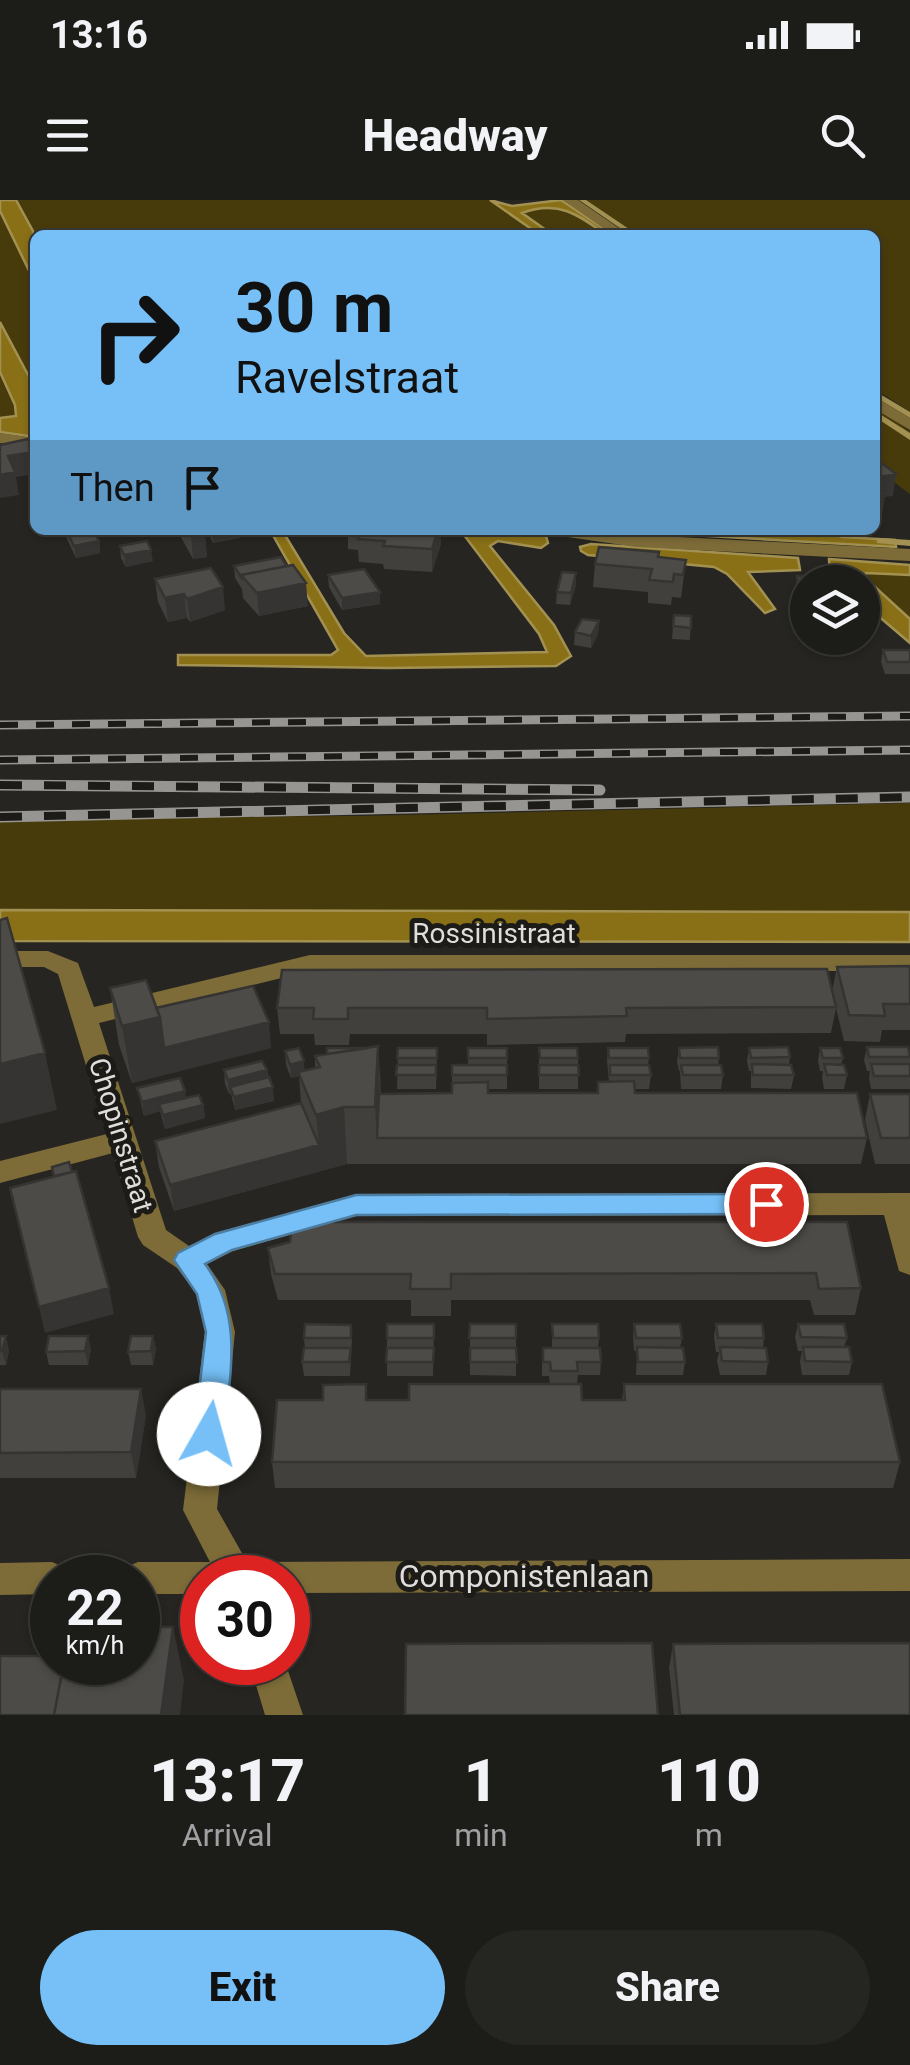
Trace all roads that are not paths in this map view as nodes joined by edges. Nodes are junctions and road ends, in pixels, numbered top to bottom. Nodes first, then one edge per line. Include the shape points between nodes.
1 (569, 200) edge
2 (614, 230) edge
3 (880, 405) edge
4 (910, 425) edge
5 (0, 438) edge
6 (30, 442) edge
7 (595, 535) edge
8 (910, 555) edge
9 (0, 959) edge
10 (910, 963) edge
11 (85, 1018) junction
12 (123, 1140) junction
13 (0, 1172) edge
14 (903, 1204) edge
15 (188, 1260) junction
16 (910, 1263) edge
17 (225, 1555) edge
18 (910, 1575) edge
19 (310, 1577) edge
20 (30, 1578) edge
21 (0, 1579) edge
22 (274, 1685) edge
23 (284, 1715) edge

1 - 2 street
3 - 4 street
5 - 6 street
7 - 8 street
9 - 11 street, Chopinstraat via 48,959 69,969
10 - 11 street, Rossinistraat via 310,963
11 - 12 street, Chopinstraat
12 - 13 street
12 - 15 street, Chopinstraat via 152,1237
14 - 15 street via 356,1205 224,1242
14 - 16 street
15 - 17 street, Chopinstraat via 210,1290 220,1332 200,1510
18 - 19 street, Componistenlaan
20 - 21 street
22 - 23 street

